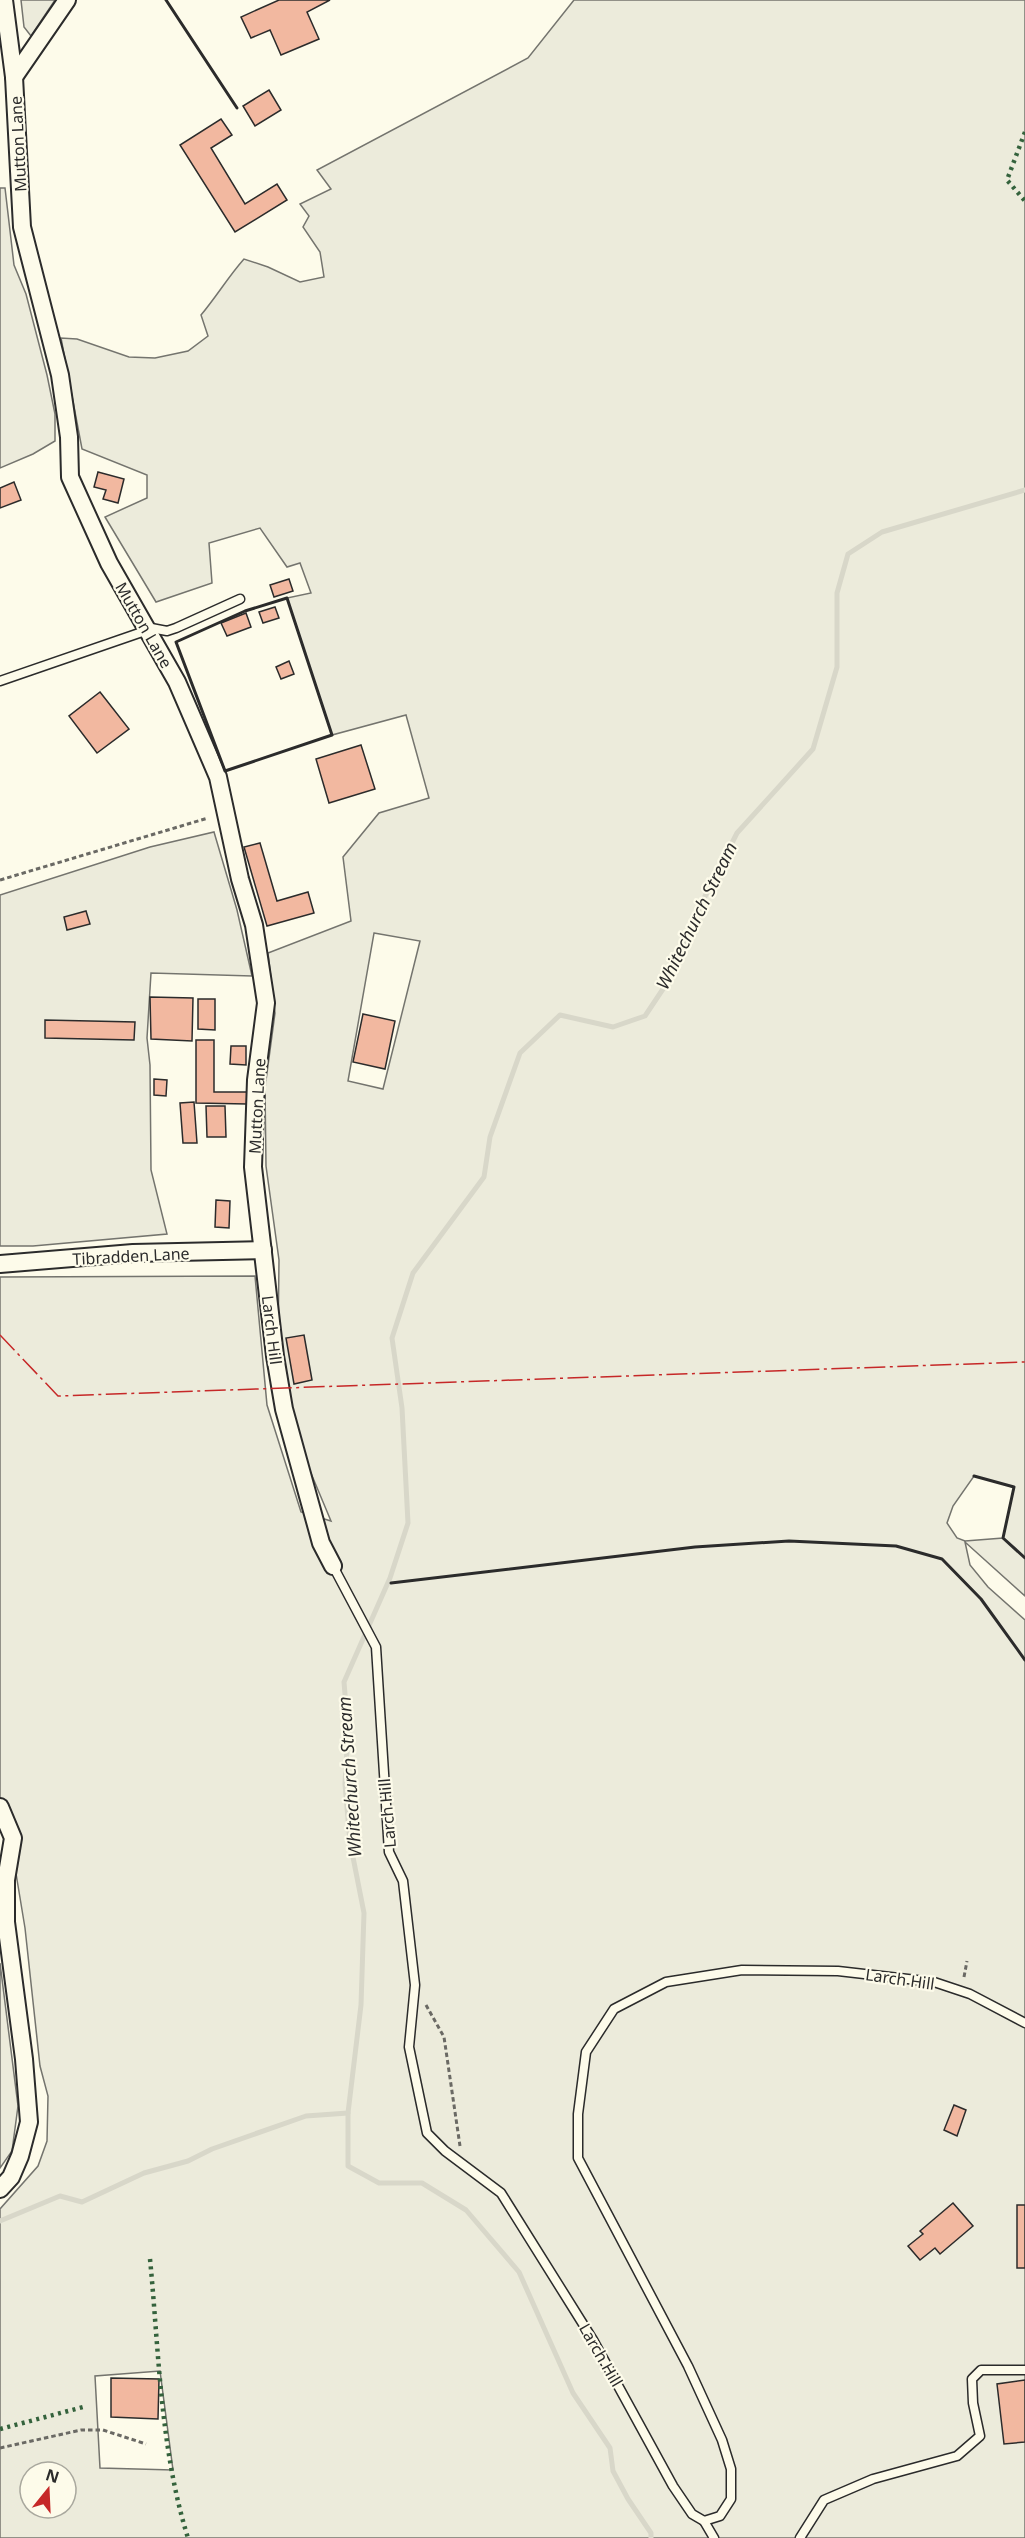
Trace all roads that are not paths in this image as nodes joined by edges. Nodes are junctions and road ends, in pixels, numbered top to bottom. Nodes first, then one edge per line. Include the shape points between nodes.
1 (4, 0) edge
2 (67, 0) edge
3 (14, 77) junction
4 (240, 599) dead end
5 (147, 629) junction
6 (0, 681) edge
7 (263, 1250) junction
8 (0, 1264) edge
9 (333, 1566) joint
10 (0, 1807) edge
11 (1025, 2023) edge
12 (0, 2189) edge
13 (1025, 2370) edge
14 (704, 2521) junction
15 (714, 2538) edge
16 (800, 2538) edge

1 - 3 street, Mutton Lane
2 - 3 street
3 - 5 street, Mutton Lane via 22,226 60,375 70,477 109,563
4 - 5 lane via 167,631
5 - 6 lane
5 - 7 street, Mutton Lane via 177,682 218,777 254,926 266,1003 256,1080 253,1167
7 - 8 street, Tibradden Lane via 133,1253
7 - 9 street, Larch Hill via 284,1409 321,1543
9 - 14 lane, Larch Hill via 376,1647 389,1852 404,1881 415,1985 409,2047 427,2133 501,2193 593,2340 673,2486 692,2514
10 - 12 street via 12,1838 6,1922 29,2122 11,2177
11 - 14 lane, Larch Hill via 970,1994 934,1982 838,1971 742,1970 666,1982 614,2009 586,2052 578,2114 578,2158 688,2366 731,2469 730,2499 720,2516
13 - 16 lane via 981,2370 972,2379 980,2436 957,2456 873,2479 824,2500
14 - 15 lane

